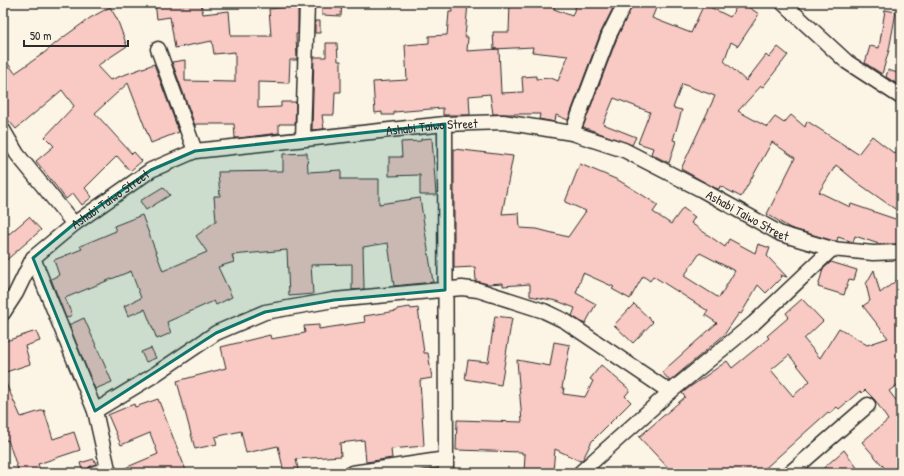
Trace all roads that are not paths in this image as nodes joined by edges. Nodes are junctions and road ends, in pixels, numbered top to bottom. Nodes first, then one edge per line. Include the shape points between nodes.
1 (306, 3) edge
2 (625, 3) edge
3 (783, 3) edge
4 (158, 49) dead end
5 (901, 97) edge
6 (445, 124) junction
7 (3, 130) edge
8 (572, 133) junction
9 (303, 139) junction
10 (195, 151) junction
11 (74, 224) junction
12 (832, 249) junction
13 (901, 252) edge
14 (33, 258) junction
15 (445, 290) junction
16 (3, 313) edge
17 (670, 392) junction
18 (868, 405) dead end
19 (95, 411) junction
20 (446, 466) edge
21 (104, 472) edge
22 (352, 473) edge
23 (580, 473) edge
24 (790, 473) edge

1 - 9 street
2 - 8 street via 609,34
3 - 5 street via 847,62
4 - 10 street
6 - 8 street, Ashabi Taiwo Street via 503,122
6 - 9 street, Ashabi Taiwo Street
6 - 15 street
7 - 11 street via 17,154
8 - 12 street, Ashabi Taiwo Street via 624,150 780,234
9 - 10 street, Ashabi Taiwo Street
10 - 11 street, Ashabi Taiwo Street via 151,170
11 - 14 street, Ashabi Taiwo Street
12 - 13 street, Ashabi Taiwo Street via 873,253
12 - 17 street via 754,323
14 - 16 street, Ashabi Taiwo Street
14 - 19 street
15 - 17 street via 478,290 544,311 565,321
15 - 19 street via 334,300 265,312 216,333
15 - 20 street
17 - 23 street
18 - 24 street
19 - 21 street
20 - 22 street

